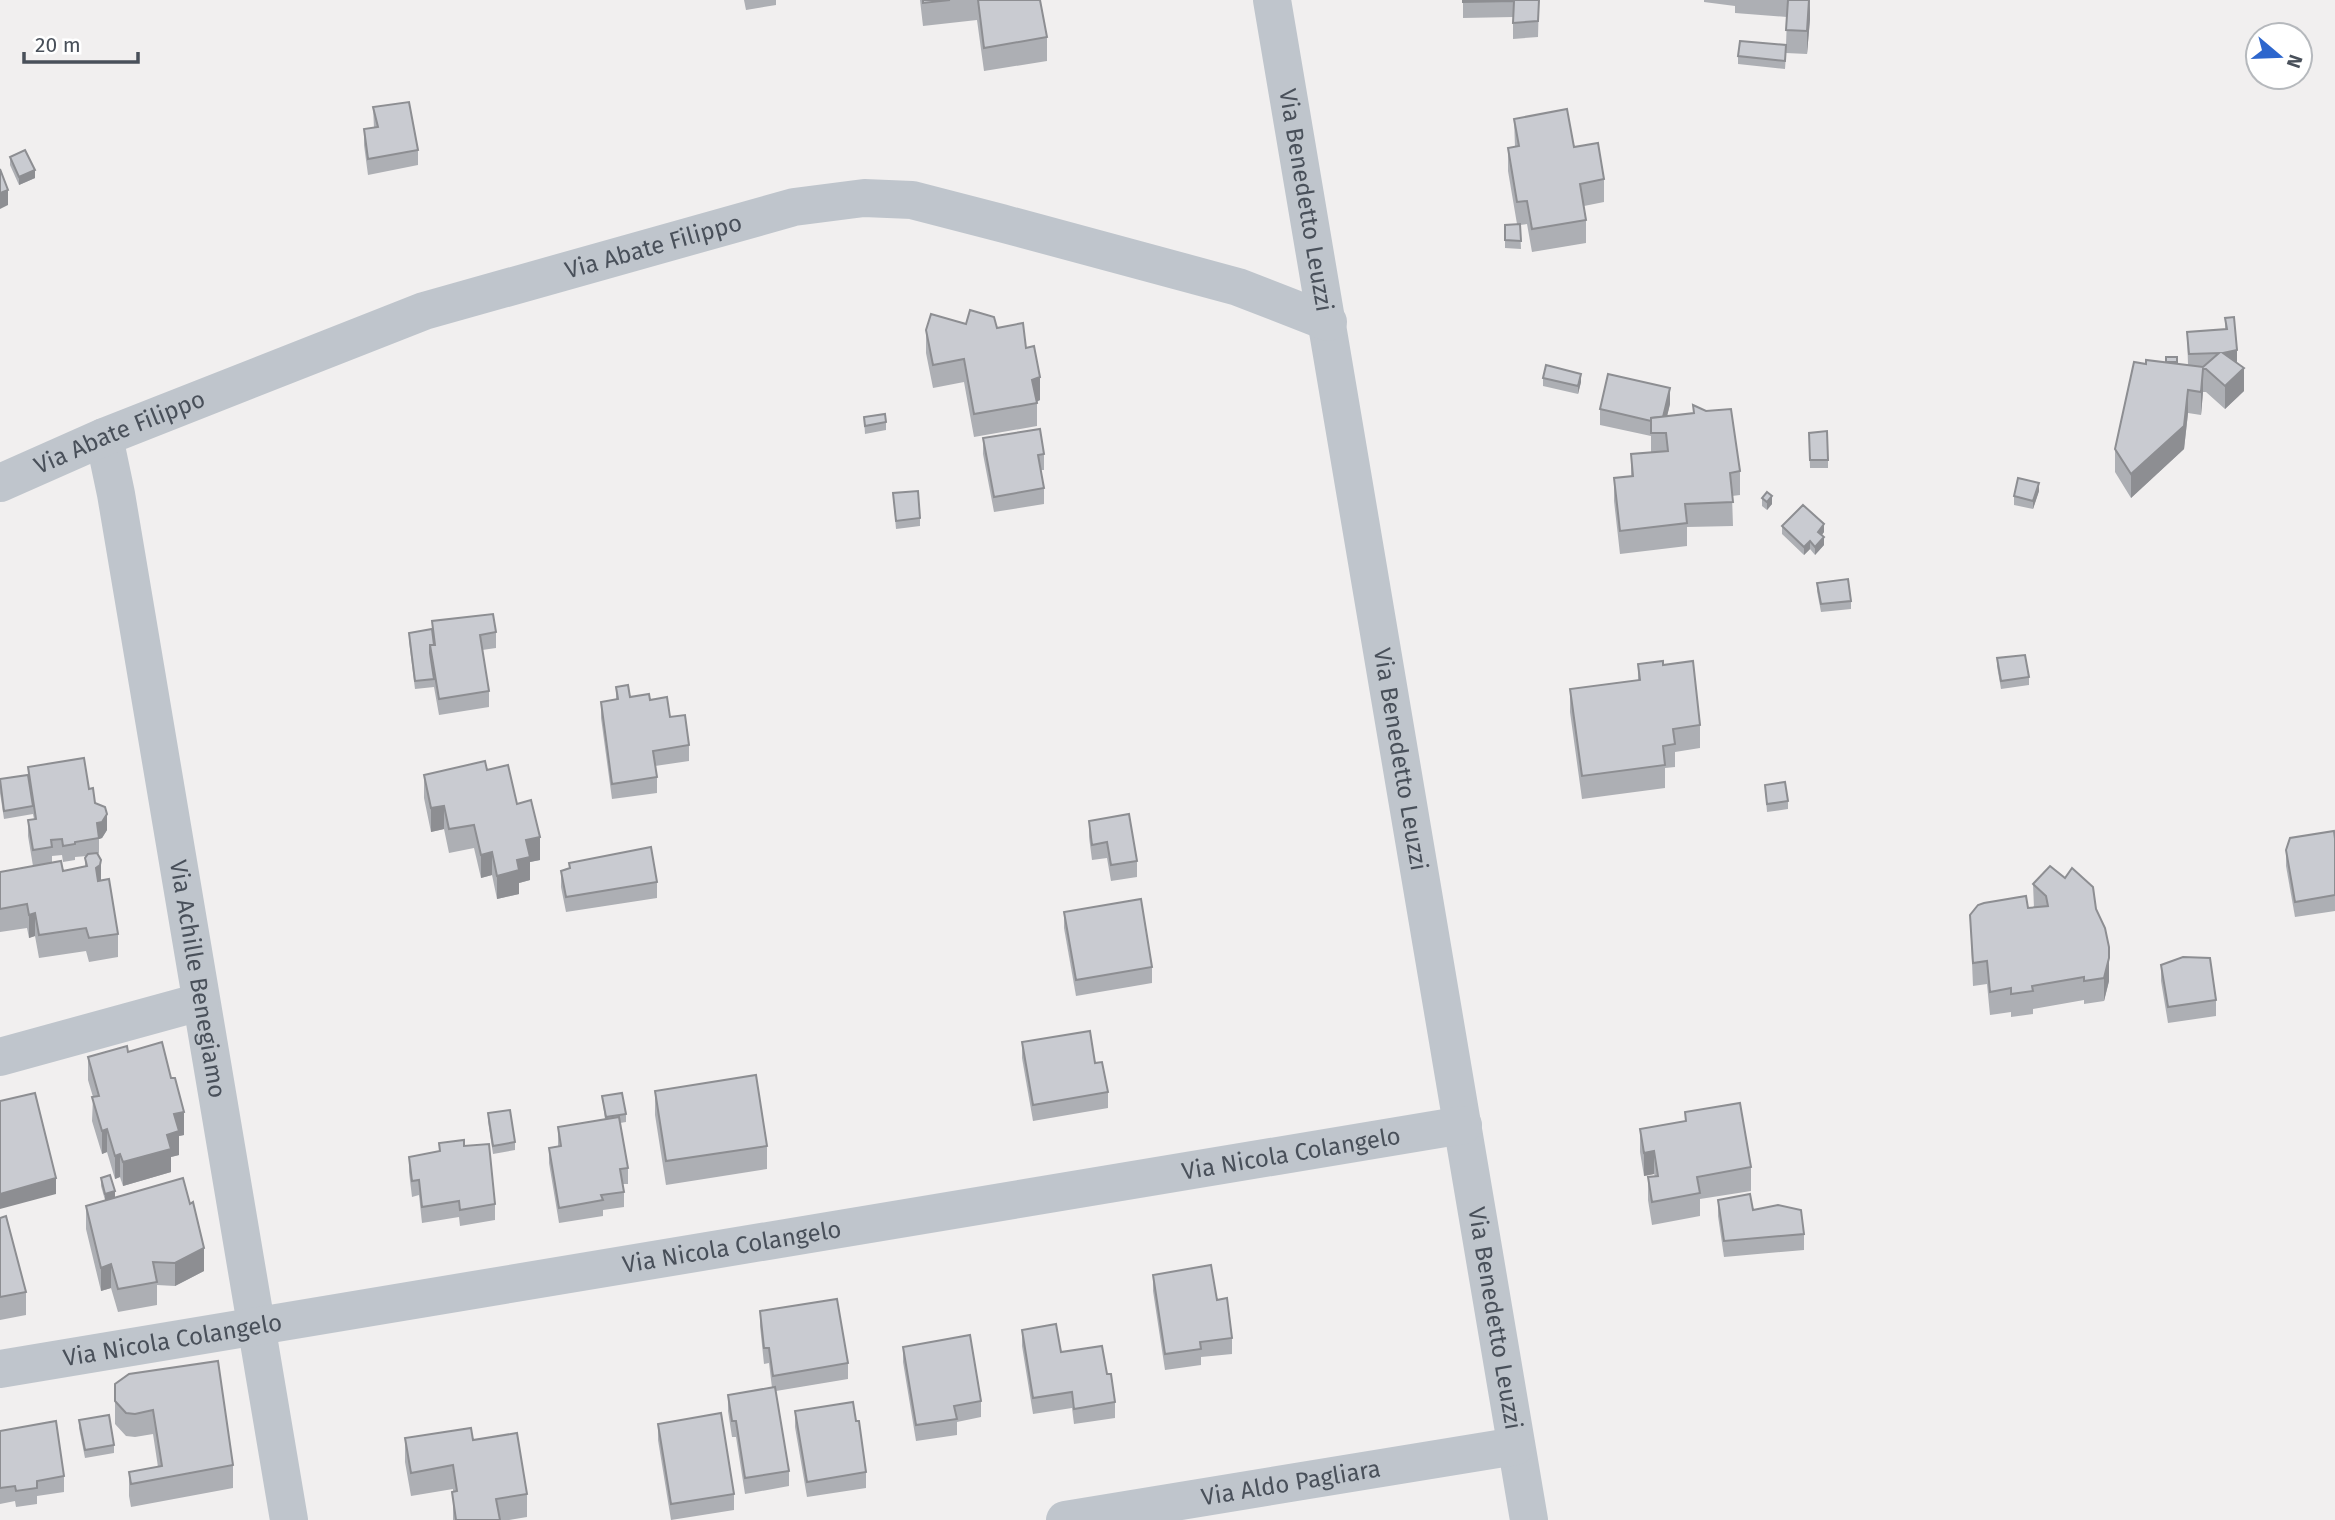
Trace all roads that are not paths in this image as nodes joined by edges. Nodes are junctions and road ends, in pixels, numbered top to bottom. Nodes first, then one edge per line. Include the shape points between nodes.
1 (1272, 0) edge
2 (1328, 322) junction
3 (104, 437) junction
4 (0, 483) edge
5 (200, 1002) junction
6 (0, 1057) edge
7 (1463, 1125) junction
8 (255, 1327) junction
9 (0, 1369) edge
10 (1516, 1446) junction
11 (289, 1520) edge
12 (1065, 1520) edge
13 (1529, 1520) edge

1 - 2 street, Via Benedetto Leuzzi
2 - 3 street, Via Abate Filippo via 1238,287 1001,223 912,200 864,198 794,207 424,311
2 - 7 street, Via Benedetto Leuzzi
3 - 4 street, Via Abate Filippo
3 - 5 street, Via Achille Benegiamo
5 - 6 street
5 - 8 street, Via Achille Benegiamo
7 - 8 street, Via Nicola Colangelo
7 - 10 street, Via Benedetto Leuzzi
8 - 9 street, Via Nicola Colangelo
8 - 11 street, Via Achille Benegiamo
10 - 12 street, Via Aldo Pagliara
10 - 13 street, Via Benedetto Leuzzi

